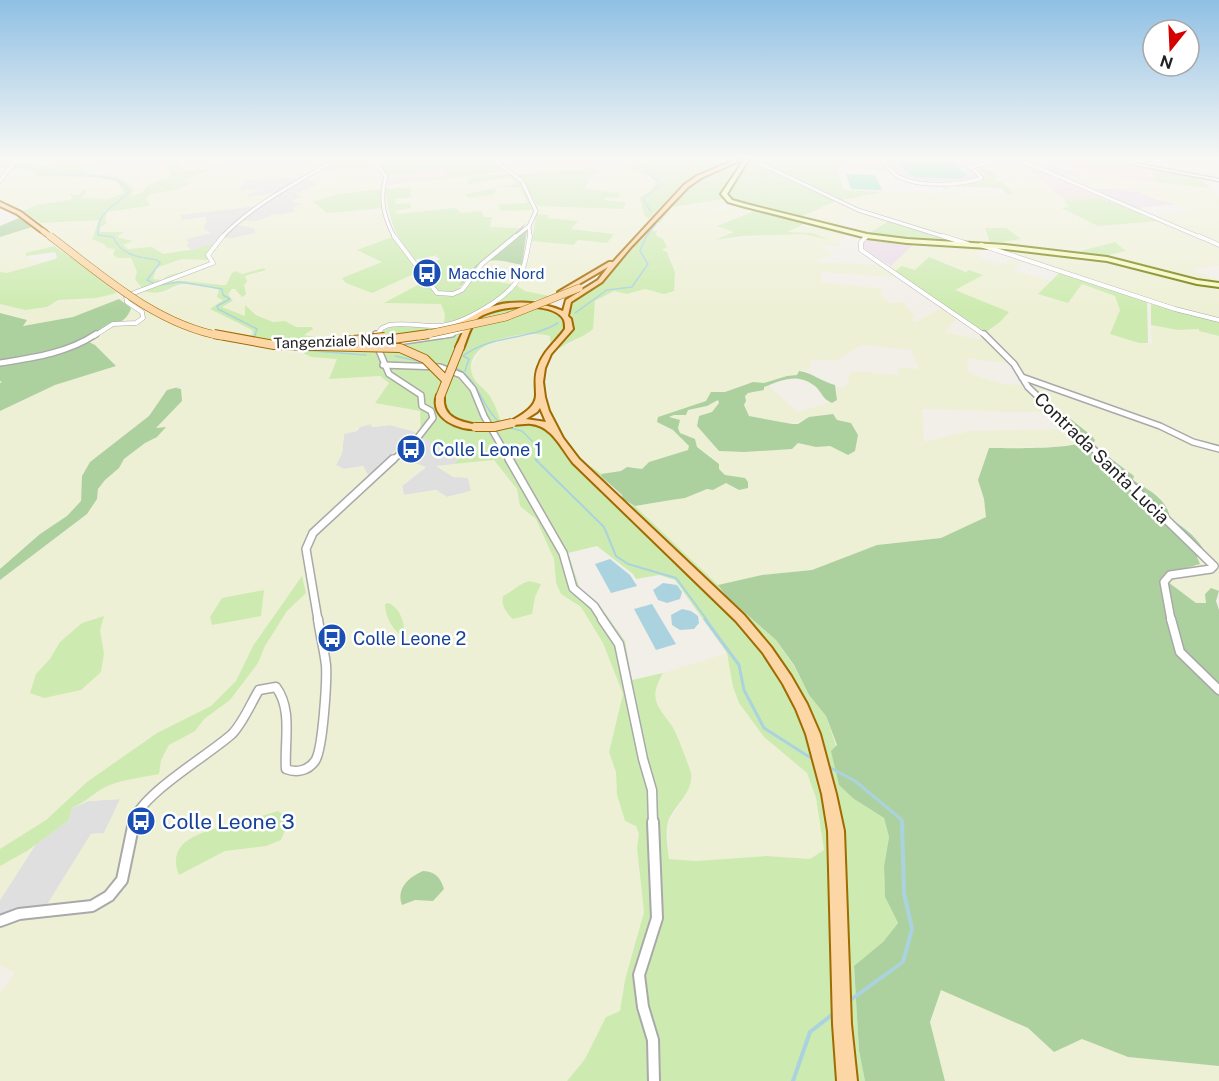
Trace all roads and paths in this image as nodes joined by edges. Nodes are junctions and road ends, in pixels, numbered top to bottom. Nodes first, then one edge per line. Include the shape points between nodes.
1 (13, 210) edge
2 (252, 210) edge
3 (384, 210) edge
4 (535, 210) edge
5 (663, 210) edge
6 (767, 210) edge
7 (859, 210) edge
8 (1138, 210) edge
9 (529, 226) junction
10 (867, 236) junction
11 (968, 244) junction
12 (981, 245) junction
13 (1219, 245) edge
14 (617, 260) junction
15 (1219, 285) edge
16 (521, 305) junction
17 (565, 316) junction
18 (472, 320) junction
19 (1219, 320) edge
20 (468, 329) junction
21 (438, 337) junction
22 (264, 343) junction
23 (304, 344) junction
24 (377, 344) junction
25 (461, 345) junction
26 (0, 363) edge
27 (383, 365) junction
28 (1022, 377) junction
29 (446, 380) junction
30 (541, 398) junction
31 (512, 423) junction
32 (554, 431) junction
33 (1219, 449) edge
34 (1219, 690) edge
35 (0, 921) edge
36 (654, 1081) edge
37 (848, 1081) edge

1 - 22 main road, Tangenziale Nord, bridge via 109,281 169,319 216,335
2 - 26 street via 209,251 213,264 126,296 127,302 142,312 138,323 114,324 56,353
3 - 9 street via 397,241 437,293 447,295 459,292 482,264
4 - 9 street
5 - 14 main road
6 - 10 main road
7 - 11 street
8 - 13 street
9 - 24 street via 524,266 512,287 466,319 452,324 384,327 376,333
10 - 11 main road
10 - 28 street, Contrada Santa Lucia via 861,242 861,250 987,337
11 - 12 main road
12 - 15 main road via 1107,259
12 - 19 street
14 - 16 main road via 556,295
14 - 17 main road via 600,281 568,301
14 - 23 main road, Tangenziale Nord, bridge via 579,288 522,313 446,332 372,342
16 - 17 main road via 551,308
16 - 18 main road via 488,310
17 - 30 main road via 569,329 546,355 542,366
18 - 20 main road
18 - 23 main road, bridge via 425,332
20 - 21 street
20 - 25 main road
21 - 24 street
21 - 25 street via 454,338
22 - 23 main road, Tangenziale Nord, bridge
22 - 29 main road, bridge via 303,348 400,348 425,359
24 - 27 street
25 - 29 main road, bridge
27 - 35 street via 390,378 421,395 422,406 431,411 432,417 419,436 313,533 306,549 326,668 321,742 315,761 304,770 286,769 283,693 276,687 259,690 234,732 159,790 135,815 122,880 109,896 92,906 19,914
27 - 36 street via 447,368 461,375 473,389 484,416 559,545 573,588 594,606 619,644 652,790 657,918 639,975 643,1008 653,1040
28 - 33 street
28 - 34 street, Contrada Santa Lucia via 1214,566 1170,575 1164,582 1174,640 1180,652
29 - 31 main road, bridge via 439,407 445,416 475,427
30 - 31 main road via 534,410
30 - 32 main road
31 - 32 main road via 538,422
32 - 37 main road via 583,468 740,618 787,680 813,734 836,831 842,1024

